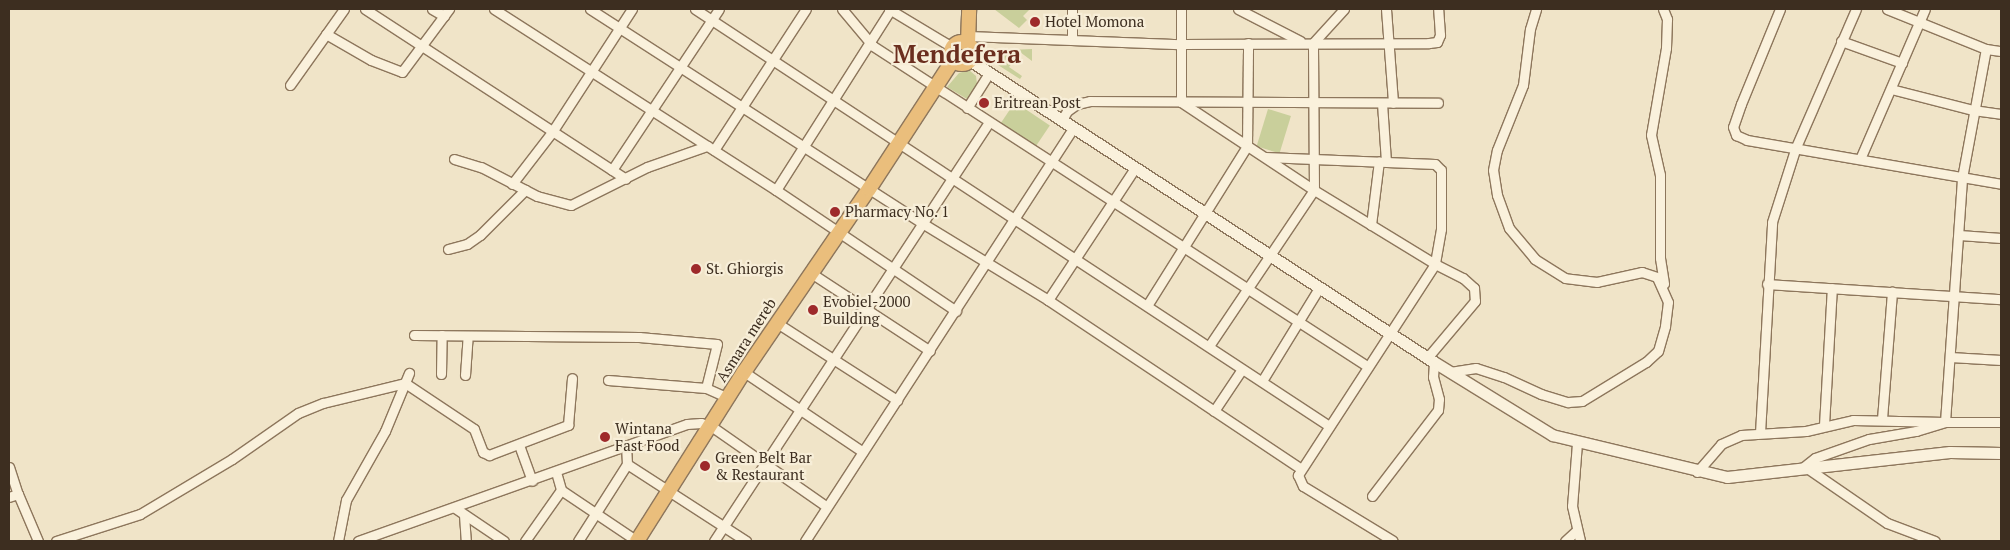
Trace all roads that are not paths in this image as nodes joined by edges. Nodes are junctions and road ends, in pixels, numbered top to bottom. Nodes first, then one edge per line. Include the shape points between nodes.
1 (344, 9) edge
2 (365, 9) edge
3 (432, 9) edge
4 (494, 9) edge
5 (590, 9) edge
6 (632, 9) edge
7 (695, 9) edge
8 (719, 9) edge
9 (806, 9) edge
10 (842, 9) edge
11 (890, 9) edge
12 (969, 9) edge
13 (1072, 9) edge
14 (1181, 9) edge
15 (1238, 9) edge
16 (1344, 9) edge
17 (1386, 9) edge
18 (1438, 9) edge
19 (1536, 9) edge
20 (1663, 9) edge
21 (1780, 9) edge
22 (1856, 9) edge
23 (1887, 9) edge
24 (1925, 9) edge
25 (446, 12) edge
26 (712, 20) junction
27 (1919, 22) junction
28 (620, 28) junction
29 (326, 34) junction
30 (968, 40) junction
31 (1072, 40) junction
32 (870, 42) junction
33 (1302, 42) junction
34 (1313, 42) junction
35 (1841, 42) junction
36 (1248, 43) junction
37 (1390, 43) junction
38 (1180, 44) junction
39 (424, 47) junction
40 (1986, 49) junction
41 (2001, 51) edge
42 (953, 54) junction
43 (773, 60) junction
44 (970, 61) junction
45 (1902, 63) junction
46 (680, 66) junction
47 (592, 71) junction
48 (989, 73) junction
49 (290, 85) dead end
50 (935, 87) junction
51 (1891, 89) junction
52 (834, 100) junction
53 (1248, 101) junction
54 (1181, 102) junction
55 (1314, 102) junction
56 (1382, 103) junction
57 (1394, 103) junction
58 (1438, 103) dead end
59 (742, 107) junction
60 (967, 108) junction
61 (1973, 110) junction
62 (651, 111) junction
63 (2001, 114) edge
64 (1062, 120) junction
65 (989, 122) junction
66 (1073, 128) junction
67 (552, 132) junction
68 (900, 143) junction
69 (1247, 146) junction
70 (804, 147) junction
71 (1796, 147) junction
72 (711, 148) junction
73 (1265, 157) junction
74 (454, 159) dead end
75 (1860, 159) junction
76 (1313, 160) junction
77 (1383, 161) junction
78 (1052, 163) junction
79 (1135, 168) junction
80 (612, 170) junction
81 (952, 178) junction
82 (1962, 178) junction
83 (626, 179) junction
84 (512, 184) junction
85 (2001, 184) edge
86 (870, 189) junction
87 (525, 190) junction
88 (776, 190) junction
89 (1314, 190) junction
90 (1114, 202) junction
91 (1205, 213) junction
92 (1015, 219) junction
93 (922, 223) junction
94 (1371, 225) junction
95 (839, 233) junction
96 (1959, 235) junction
97 (2001, 238) edge
98 (1183, 247) junction
99 (448, 248) dead end
100 (1270, 256) junction
101 (1076, 257) junction
102 (987, 263) junction
103 (1435, 264) junction
104 (893, 266) junction
105 (811, 272) junction
106 (1767, 284) junction
107 (1319, 288) junction
108 (1832, 288) junction
109 (1248, 289) junction
110 (1665, 289) junction
111 (1892, 291) junction
112 (1956, 296) junction
113 (2001, 298) edge
114 (1048, 300) junction
115 (1148, 304) junction
116 (866, 307) junction
117 (956, 310) junction
118 (1300, 322) junction
119 (776, 323) junction
120 (1389, 333) junction
121 (414, 335) dead end
122 (442, 335) junction
123 (468, 336) junction
124 (1210, 346) junction
125 (930, 351) junction
126 (1950, 357) junction
127 (834, 360) junction
128 (1431, 360) junction
129 (2001, 360) edge
130 (1367, 366) junction
131 (1242, 369) junction
132 (744, 372) junction
133 (1450, 372) junction
134 (409, 373) dead end
135 (441, 374) dead end
136 (466, 375) dead end
137 (572, 378) dead end
138 (608, 380) dead end
139 (1262, 381) junction
140 (405, 383) junction
141 (706, 388) junction
142 (728, 398) junction
143 (897, 400) junction
144 (801, 410) junction
145 (1214, 411) junction
146 (1882, 419) junction
147 (1945, 422) junction
148 (2001, 422) edge
149 (1824, 425) junction
150 (711, 426) junction
151 (1329, 426) junction
152 (1760, 433) junction
153 (1577, 443) junction
154 (518, 445) junction
155 (626, 447) junction
156 (863, 452) junction
157 (2001, 453) edge
158 (627, 464) junction
159 (765, 464) junction
160 (9, 467) edge
161 (1301, 469) junction
162 (1803, 469) junction
163 (556, 472) junction
164 (1697, 472) junction
165 (532, 481) junction
166 (561, 490) junction
167 (668, 491) junction
168 (13, 496) edge
169 (1372, 496) dead end
170 (827, 507) junction
171 (455, 508) junction
172 (464, 514) junction
173 (596, 514) junction
174 (723, 527) junction
175 (1576, 531) junction
176 (38, 541) edge
177 (56, 541) edge
178 (338, 541) edge
179 (358, 541) edge
180 (466, 541) edge
181 (504, 541) edge
182 (525, 541) edge
183 (578, 541) edge
184 (637, 541) edge
185 (714, 541) edge
186 (746, 541) edge
187 (805, 541) edge
188 (1393, 541) edge
189 (1565, 541) edge
190 (1580, 541) edge
191 (1935, 541) edge

1 - 29 street
2 - 39 street
3 - 25 street
4 - 47 street
5 - 28 street
6 - 28 street
7 - 26 street
8 - 26 street
9 - 43 street
10 - 32 street
11 - 32 street
11 - 42 street
12 - 30 highway
13 - 31 street
14 - 38 street
15 - 33 street
16 - 34 street
17 - 37 street
18 - 37 street via 1440,35 1437,42
19 - 110 street via 1530,29 1523,85 1497,150 1493,170 1497,195 1509,228 1535,259 1565,278 1597,282 1642,272 1657,277
20 - 110 street via 1667,19 1666,48 1651,135 1660,175 1660,258
21 - 71 street via 1733,127 1736,135 1747,140
22 - 35 street
23 - 27 street
24 - 27 street
25 - 39 street
26 - 43 street
26 - 46 street
27 - 40 street
27 - 45 street
28 - 46 street
28 - 47 street
29 - 39 street via 399,72 405,71
29 - 49 street
30 - 31 street
30 - 42 highway via 958,42
30 - 44 highway via 973,52
31 - 38 street
32 - 50 street
32 - 52 street
33 - 34 street
33 - 36 street
34 - 37 street
34 - 55 street
35 - 45 street
35 - 71 street
36 - 38 street
36 - 53 street
37 - 57 street
38 - 54 street
39 - 67 street
40 - 41 street
40 - 61 street
42 - 44 highway via 964,64
42 - 50 highway, Asmara mereb
43 - 52 street
43 - 59 street
44 - 48 main road
45 - 51 street
46 - 59 street
46 - 62 street
47 - 62 street
47 - 67 street
48 - 60 street
48 - 64 main road
50 - 60 street
50 - 68 highway, Asmara mereb
51 - 61 street
51 - 75 street
52 - 68 street
52 - 70 street
53 - 54 street
53 - 55 street
53 - 69 street
54 - 64 street via 1090,101 1067,110
54 - 69 street
55 - 56 street
55 - 76 street
56 - 57 street
56 - 77 street
57 - 58 street
59 - 70 street
59 - 72 street
60 - 65 street
61 - 63 street
61 - 82 street
62 - 72 street
62 - 80 street
64 - 66 main road
65 - 78 street
65 - 81 street
66 - 78 street
66 - 79 main road
67 - 80 street
67 - 84 street
68 - 81 street
68 - 86 highway, Asmara mereb
69 - 73 street
69 - 91 street
70 - 86 street
70 - 88 street
71 - 75 street
71 - 106 street via 1772,222
72 - 83 street via 680,154
72 - 88 street
73 - 76 street
73 - 89 street
74 - 84 street via 481,167
75 - 82 street
76 - 77 street
76 - 89 street
77 - 94 street
77 - 103 street via 1435,164 1441,170 1441,229
78 - 90 street
78 - 92 street
79 - 90 street
79 - 91 main road
80 - 83 street
81 - 92 street
81 - 93 street
82 - 85 street
82 - 96 street
83 - 87 street via 571,205 562,205
84 - 87 street
86 - 93 street
86 - 95 highway, Asmara mereb
87 - 99 street via 480,235 467,244
88 - 95 street
89 - 94 street
89 - 100 street
90 - 98 street
90 - 101 street
91 - 98 street
91 - 100 main road
92 - 101 street
92 - 102 street
93 - 102 street
93 - 104 street
94 - 103 street
95 - 104 street
95 - 105 highway, Asmara mereb
96 - 97 street
96 - 112 street
98 - 109 street
98 - 115 street
100 - 107 main road
100 - 109 street
101 - 114 street
101 - 115 street
102 - 114 street
102 - 117 street
103 - 120 street
103 - 128 street via 1463,278 1477,294
104 - 116 street
104 - 117 street
105 - 116 street
105 - 119 highway, Asmara mereb
106 - 108 street
106 - 152 street
107 - 118 street
107 - 120 main road
108 - 111 street
108 - 149 street
109 - 118 street
109 - 124 street
110 - 133 street via 1668,302 1658,351 1646,362 1582,401 1568,402 1541,394 1504,376 1476,368
111 - 112 street
111 - 146 street
112 - 113 street
112 - 126 street
114 - 145 street
115 - 124 street
116 - 125 street
116 - 127 street
117 - 125 street
118 - 130 street
118 - 139 street
119 - 127 street
119 - 132 highway, Asmara mereb
120 - 128 main road
120 - 130 street
121 - 122 street
122 - 123 street
122 - 135 street
123 - 136 street
123 - 141 street via 640,337 717,344
124 - 131 street
125 - 143 street
126 - 129 street
126 - 147 street
127 - 143 street
127 - 144 street
128 - 133 main road
128 - 169 street via 1439,399 1438,410
130 - 151 street
131 - 139 street
131 - 145 street
132 - 142 highway, Asmara mereb
132 - 144 street
133 - 153 main road via 1537,429
134 - 140 street
137 - 154 street via 568,425
138 - 141 street
139 - 151 street
140 - 154 street via 474,429 483,452 496,454
140 - 177 street via 323,403 298,413 194,484 140,514
140 - 178 street via 385,431 346,500
141 - 142 street
142 - 150 highway, Asmara mereb
143 - 156 street
144 - 156 street
144 - 159 street
145 - 161 street
146 - 147 street
146 - 149 street
147 - 148 street
147 - 162 street via 1840,447 1815,458
149 - 152 street via 1806,432
150 - 155 street via 687,424
150 - 159 street
150 - 167 highway, Asmara mereb
151 - 161 street
152 - 164 street via 1741,435 1721,444 1708,455
153 - 164 main road
153 - 175 street via 1572,506
154 - 165 street
155 - 158 street
155 - 163 street
156 - 170 street
157 - 162 main road via 1950,452
158 - 167 street
158 - 173 street
159 - 170 street
159 - 174 street
160 - 168 street
161 - 188 street via 1299,481 1303,486
162 - 164 main road via 1735,477
162 - 191 street via 1888,523
163 - 165 street
163 - 166 street
165 - 171 street
166 - 173 street
166 - 182 street
167 - 174 street
167 - 184 highway, Asmara mereb
168 - 176 street
170 - 187 street
171 - 172 street
171 - 179 street
172 - 180 street
172 - 181 street
173 - 183 street
173 - 184 street
174 - 185 street
174 - 186 street
175 - 189 street
175 - 190 street

